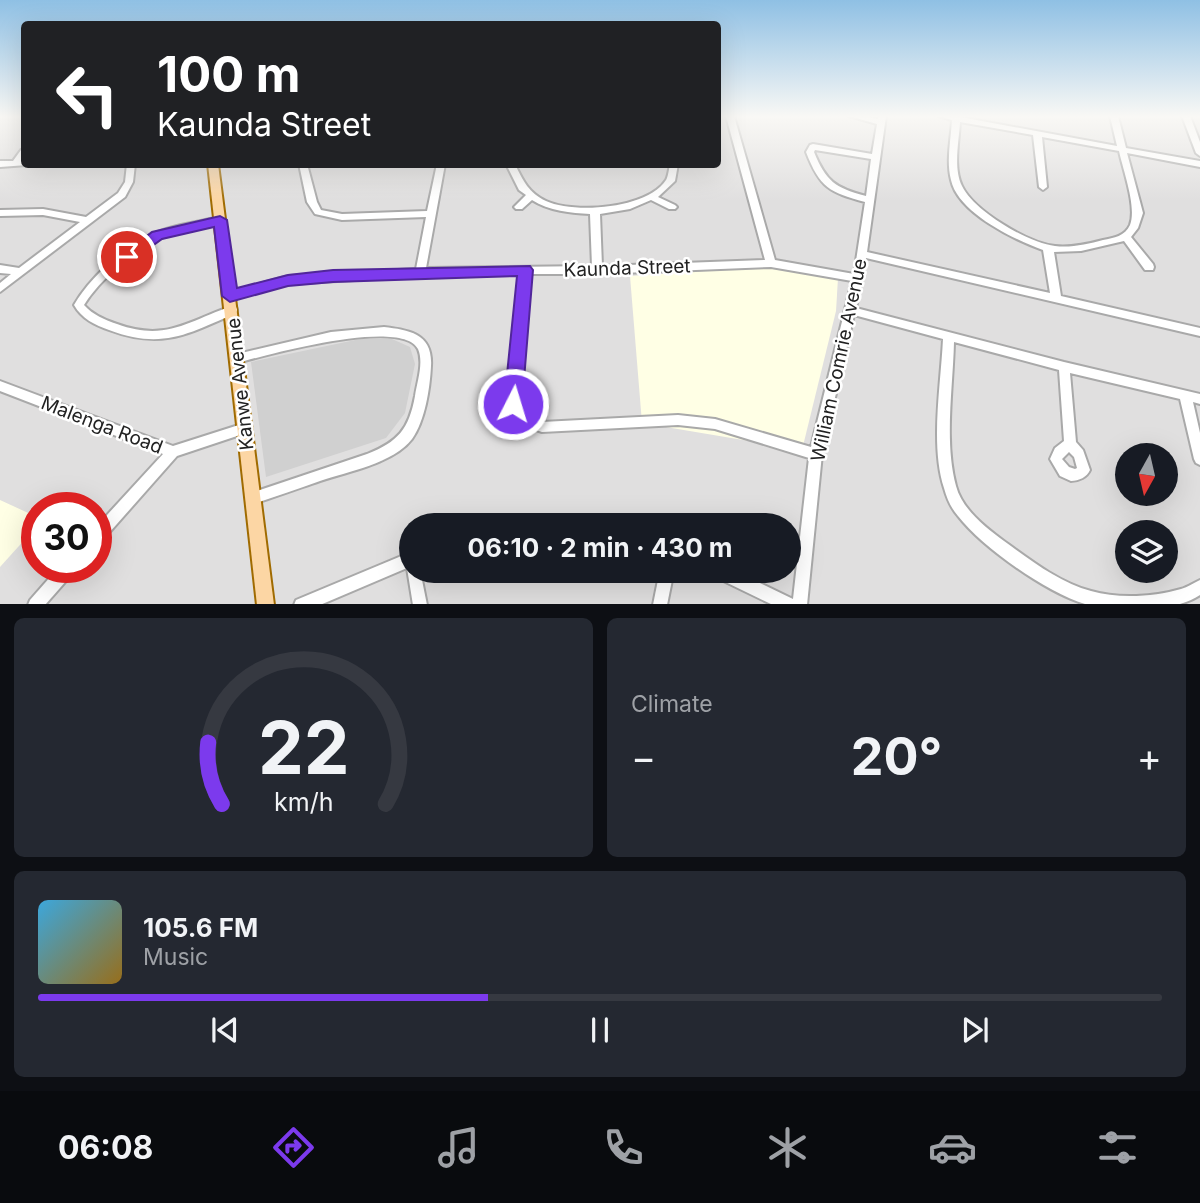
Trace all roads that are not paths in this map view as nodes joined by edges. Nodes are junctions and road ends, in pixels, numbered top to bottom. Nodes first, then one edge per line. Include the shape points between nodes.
1 (738, 144) edge
2 (877, 144) edge
3 (956, 144) edge
4 (1038, 144) edge
5 (1093, 144) edge
6 (1121, 144) edge
7 (1122, 150) junction
8 (875, 157) junction
9 (20, 163) edge
10 (0, 164) edge
11 (1200, 164) edge
12 (130, 168) edge
13 (214, 168) edge
14 (304, 168) edge
15 (439, 168) edge
16 (512, 168) edge
17 (673, 168) edge
18 (1043, 187) dead end
19 (530, 197) junction
20 (652, 197) junction
21 (870, 200) junction
22 (519, 207) dead end
23 (673, 207) dead end
24 (0, 213) edge
25 (595, 213) junction
26 (430, 214) junction
27 (220, 220) junction
28 (89, 221) junction
29 (1127, 238) junction
30 (1048, 248) junction
31 (862, 254) junction
32 (771, 263) junction
33 (1149, 267) dead end
34 (0, 269) edge
35 (525, 270) junction
36 (597, 270) junction
37 (19, 272) junction
38 (420, 272) junction
39 (858, 278) junction
40 (0, 288) edge
41 (1056, 300) junction
42 (231, 303) junction
43 (850, 310) junction
44 (1200, 332) edge
45 (949, 337) junction
46 (237, 358) junction
47 (1064, 367) junction
48 (0, 386) edge
49 (1185, 395) junction
50 (1200, 399) edge
51 (245, 428) junction
52 (1070, 444) dead end
53 (173, 452) junction
54 (816, 454) junction
55 (1200, 459) edge
56 (253, 498) junction
57 (112, 519) edge
58 (399, 565) edge
59 (54, 583) edge
60 (416, 583) edge
61 (664, 583) edge
62 (744, 583) edge
63 (1197, 595) edge
64 (1091, 602) edge
65 (35, 604) edge
66 (265, 604) edge
67 (301, 604) edge
68 (420, 604) edge
69 (660, 604) edge
70 (790, 604) edge
71 (800, 604) edge

1 - 32 street
2 - 8 street, William Comrie Avenue
3 - 30 street via 955,181 964,197 1008,230
4 - 18 street
5 - 7 street
6 - 7 street
7 - 11 street
7 - 29 street via 1138,213
8 - 21 street, William Comrie Avenue
8 - 21 street via 813,147 810,152 827,184
9 - 10 street
12 - 28 street via 126,189
13 - 27 main road, Kanwe Avenue
14 - 26 street via 318,212 342,217
15 - 26 street
16 - 19 street via 519,187
17 - 20 street via 670,180
19 - 22 street
19 - 25 street
20 - 23 street
20 - 25 street
21 - 31 street, William Comrie Avenue
24 - 28 street via 43,212
25 - 36 street
26 - 38 street
27 - 42 main road, Kanwe Avenue
27 - 42 street, Kaunda Street via 150,239 111,270 79,305 82,312 132,335 157,337 184,330
28 - 37 street
29 - 30 street via 1079,249
29 - 33 street
30 - 41 street
31 - 39 street, William Comrie Avenue
31 - 41 street
32 - 36 street, Kaunda Street
32 - 39 street, Kaunda Street
34 - 37 street
35 - 36 street, Kaunda Street
35 - 38 street, Kaunda Street
35 - 54 street via 513,404 528,422 542,428 641,421 715,424
37 - 40 street
38 - 42 street, Kaunda Street via 288,281
39 - 43 street, William Comrie Avenue
41 - 44 street
42 - 46 main road, Kanwe Avenue
43 - 45 street
43 - 54 street, William Comrie Avenue
45 - 47 street
45 - 64 street via 945,470 955,501 1030,569
46 - 51 main road, Kanwe Avenue
46 - 56 street via 354,333 386,331 403,332 424,350 416,419 395,447
47 - 49 street
47 - 52 street
48 - 53 street, Malenga Road
49 - 50 street
49 - 55 street
51 - 53 street, Malenga Road
51 - 56 main road, Kanwe Avenue
53 - 57 street
54 - 71 street, William Comrie Avenue
56 - 66 main road, Kanwe Avenue
58 - 67 street
59 - 65 street
60 - 68 street
61 - 69 street
62 - 70 street
63 - 64 street via 1160,602

